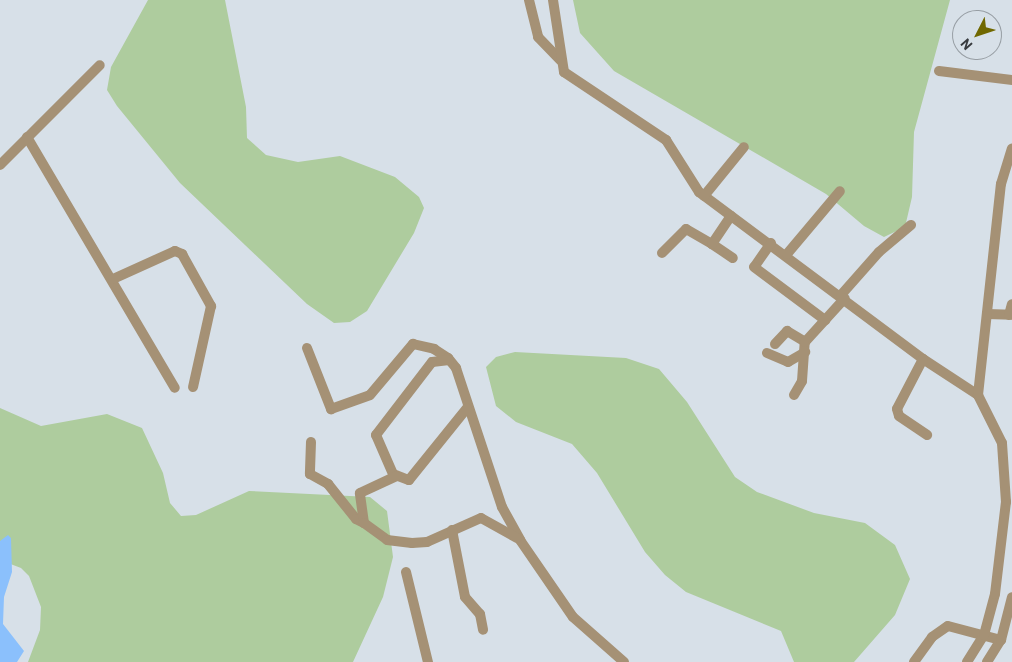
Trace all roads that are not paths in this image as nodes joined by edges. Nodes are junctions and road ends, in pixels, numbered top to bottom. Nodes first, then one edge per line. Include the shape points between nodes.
1 (529, 0) edge
2 (553, 0) edge
3 (560, 60) junction
4 (100, 65) dead end
5 (939, 71) dead end
6 (1012, 80) edge
7 (27, 137) junction
8 (744, 147) dead end
9 (1012, 149) edge
10 (0, 165) edge
11 (840, 191) dead end
12 (704, 196) junction
13 (731, 216) junction
14 (911, 224) dead end
15 (771, 243) junction
16 (712, 244) junction
17 (662, 253) dead end
18 (787, 254) junction
19 (732, 258) dead end
20 (113, 279) junction
21 (843, 296) junction
22 (1012, 304) edge
23 (987, 314) junction
24 (1010, 314) edge
25 (825, 320) junction
26 (775, 344) dead end
27 (805, 347) junction
28 (307, 348) dead end
29 (767, 353) dead end
30 (449, 359) junction
31 (923, 359) junction
32 (192, 387) dead end
33 (175, 388) dead end
34 (978, 394) junction
35 (794, 395) dead end
36 (467, 408) junction
37 (927, 435) dead end
38 (311, 442) dead end
39 (396, 476) junction
40 (364, 523) junction
41 (452, 530) junction
42 (520, 540) junction
43 (406, 572) dead end
44 (1012, 597) edge
45 (483, 630) dead end
46 (984, 635) junction
47 (1000, 640) junction
48 (428, 662) edge
49 (624, 662) edge
50 (914, 662) edge
51 (966, 662) edge
52 (987, 662) edge

1 - 3 street via 538,37
2 - 3 street
3 - 12 street via 564,72 666,140
4 - 7 street
5 - 6 street
7 - 10 street
7 - 20 street
8 - 12 street
9 - 23 street via 1001,184
11 - 18 street
12 - 13 street
13 - 15 street
13 - 16 street
14 - 21 street via 879,252
15 - 18 street
15 - 25 street via 754,267
16 - 17 street via 686,230
16 - 19 street
18 - 21 street
20 - 32 street via 175,251 182,254 210,306
20 - 33 street via 122,303
21 - 25 street
21 - 31 street
22 - 24 street
23 - 24 street
23 - 34 street
25 - 27 street
26 - 27 street via 787,331
27 - 29 street via 788,362
27 - 35 street via 802,381
28 - 30 street via 331,409 370,395 413,344 434,349
30 - 36 street via 456,368
30 - 39 street via 432,362 376,435
31 - 34 street
31 - 37 street via 897,409 898,416
34 - 46 street via 1002,442 1006,502 995,594
36 - 39 street via 409,480
36 - 42 street via 502,507
38 - 40 street via 310,474 328,484 356,520
39 - 40 street via 360,493
40 - 41 street via 388,540 412,543 427,542
41 - 42 street via 481,518
41 - 45 street via 465,596 480,614
42 - 49 street via 574,617
43 - 48 street
44 - 47 street
46 - 47 street
46 - 50 street via 948,626 932,637
46 - 51 street
47 - 52 street

